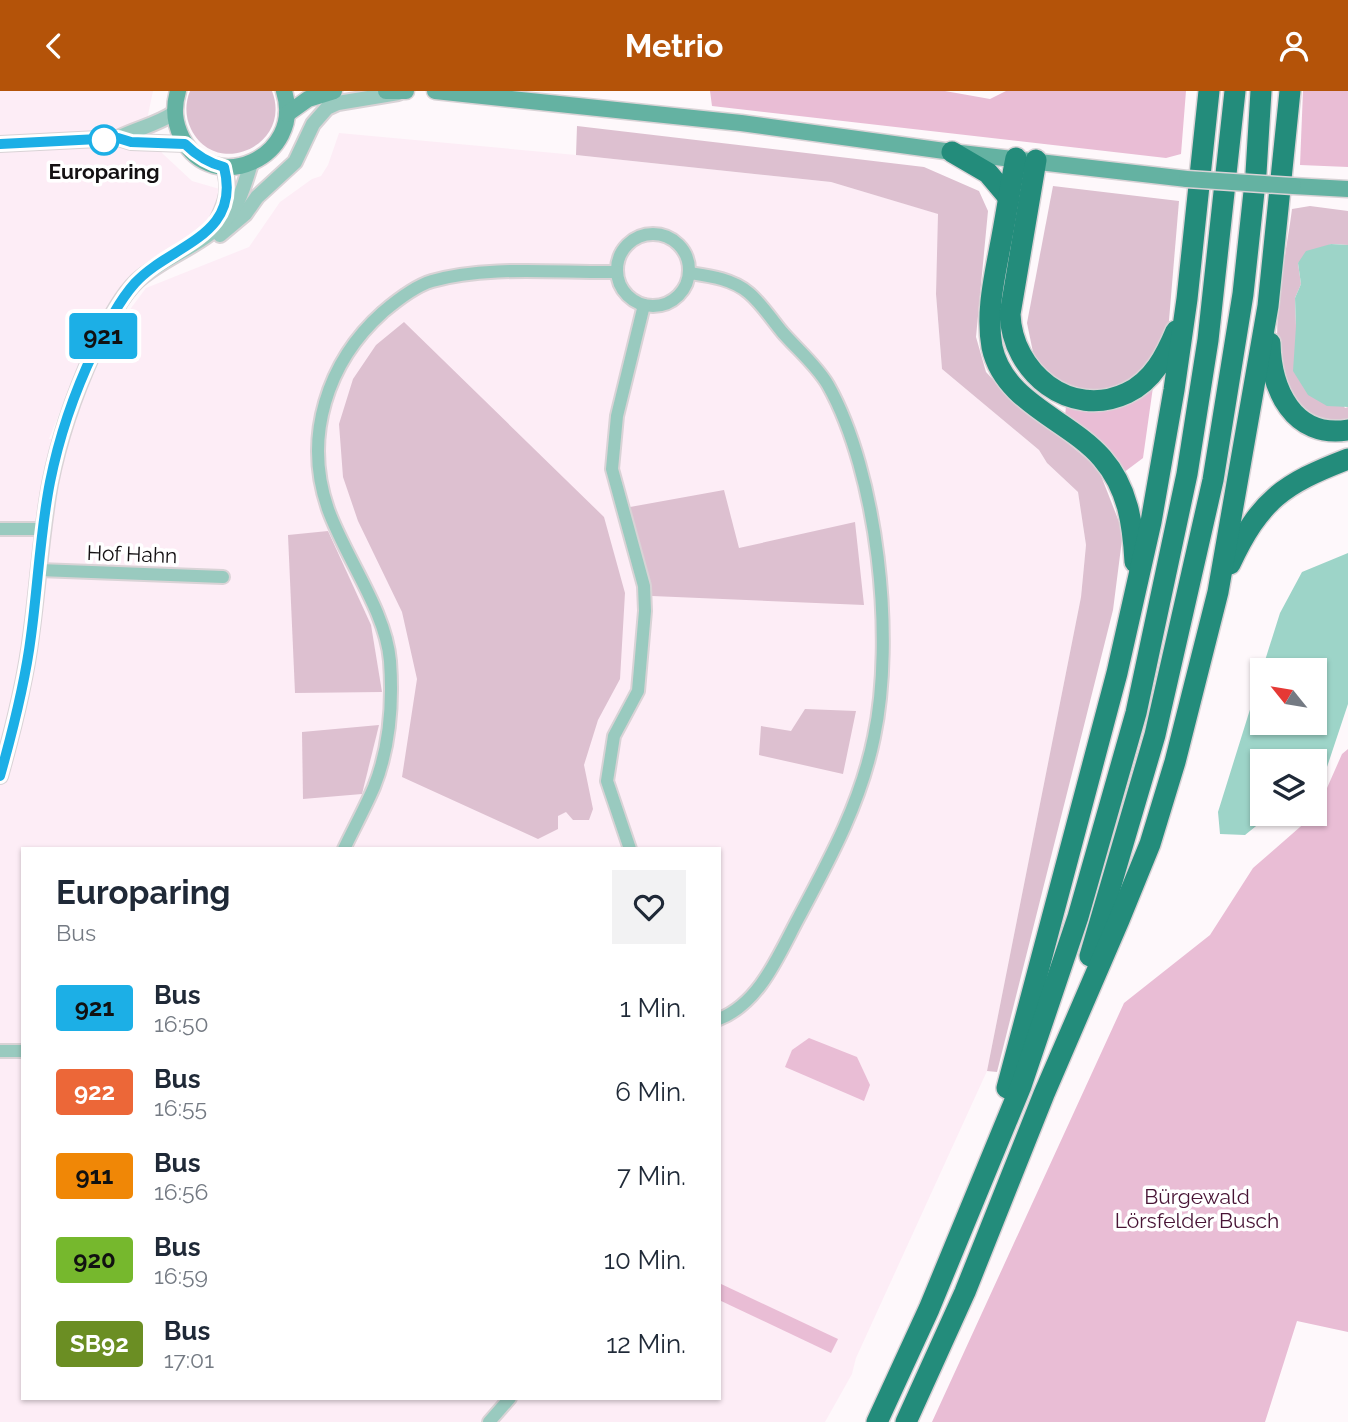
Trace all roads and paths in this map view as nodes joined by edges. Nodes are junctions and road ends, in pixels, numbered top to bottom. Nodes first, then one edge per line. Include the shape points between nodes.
1 (178, 91) edge
2 (284, 91) edge
3 (334, 91) edge
4 (435, 91) edge
5 (1209, 91) edge
6 (1235, 91) edge
7 (1261, 91) edge
8 (1290, 91) edge
9 (397, 92) edge
10 (174, 113) junction
11 (288, 114) junction
12 (118, 138) junction
13 (0, 144) edge
14 (185, 144) junction
15 (951, 152) junction
16 (1026, 159) junction
17 (251, 164) junction
18 (224, 167) junction
19 (1348, 189) edge
20 (1009, 198) junction
21 (183, 250) junction
22 (617, 272) junction
23 (690, 272) junction
24 (1187, 299) junction
25 (644, 305) junction
26 (1268, 306) junction
27 (1348, 430) edge
28 (1348, 459) edge
29 (0, 529) edge
30 (43, 529) junction
31 (38, 570) junction
32 (223, 577) dead end
33 (1137, 582) junction
34 (1218, 592) junction
35 (0, 776) edge
36 (345, 847) edge
37 (629, 847) edge
38 (721, 1018) edge
39 (0, 1051) edge
40 (21, 1051) edge
41 (1044, 1094) junction
42 (979, 1188) junction
43 (508, 1400) edge
44 (489, 1422) edge
45 (877, 1422) edge
46 (906, 1422) edge

1 - 10 main road
2 - 11 main road
3 - 11 main road via 300,103
4 - 15 main road via 741,123
5 - 24 highway
6 - 42 highway via 1208,340 1187,474 1136,713 1078,917 1021,1086
7 - 41 highway via 1243,294 1213,481 1155,736 1102,919
8 - 26 highway
9 - 21 street via 327,108 313,124 295,162 245,214 207,243
10 - 12 street via 157,125
10 - 14 main road
11 - 17 main road via 276,145
12 - 13 street
12 - 14 street
14 - 18 main road via 195,155
15 - 16 main road
15 - 20 highway via 988,173
16 - 19 main road, bridge via 1187,179
16 - 20 highway
16 - 24 highway via 1010,314 1018,351 1035,375 1081,400 1126,393 1160,364
17 - 18 main road
17 - 21 street via 236,207 222,225
18 - 21 street via 229,185 218,220
20 - 33 highway via 991,297 993,349 1012,386 1102,457 1113,473 1131,519
21 - 30 street via 137,281 94,351 61,437
22 - 23 street via 618,260 631,241 653,234 675,241 684,250
22 - 25 street via 625,293
22 - 36 street via 474,272 429,282 394,302 368,325 334,375 318,434 320,481 328,510 379,619 390,658 391,713 385,749 375,785
23 - 25 street via 674,300 654,307
23 - 38 street via 722,278 748,292 827,383 859,461 876,545 882,609 875,736 850,817 772,967 748,1001
24 - 33 highway
25 - 37 street via 617,416 612,469 644,586 638,691 614,736 607,781
26 - 27 highway via 1270,361 1287,406 1314,427
26 - 34 highway
28 - 34 highway via 1290,484 1267,505 1241,540
29 - 30 street
30 - 31 street
31 - 32 street, Hof Hahn
31 - 35 street via 26,673
33 - 42 highway via 1117,673
34 - 41 highway via 1150,844
39 - 40 street
41 - 46 highway via 965,1292
42 - 45 highway
43 - 44 street

